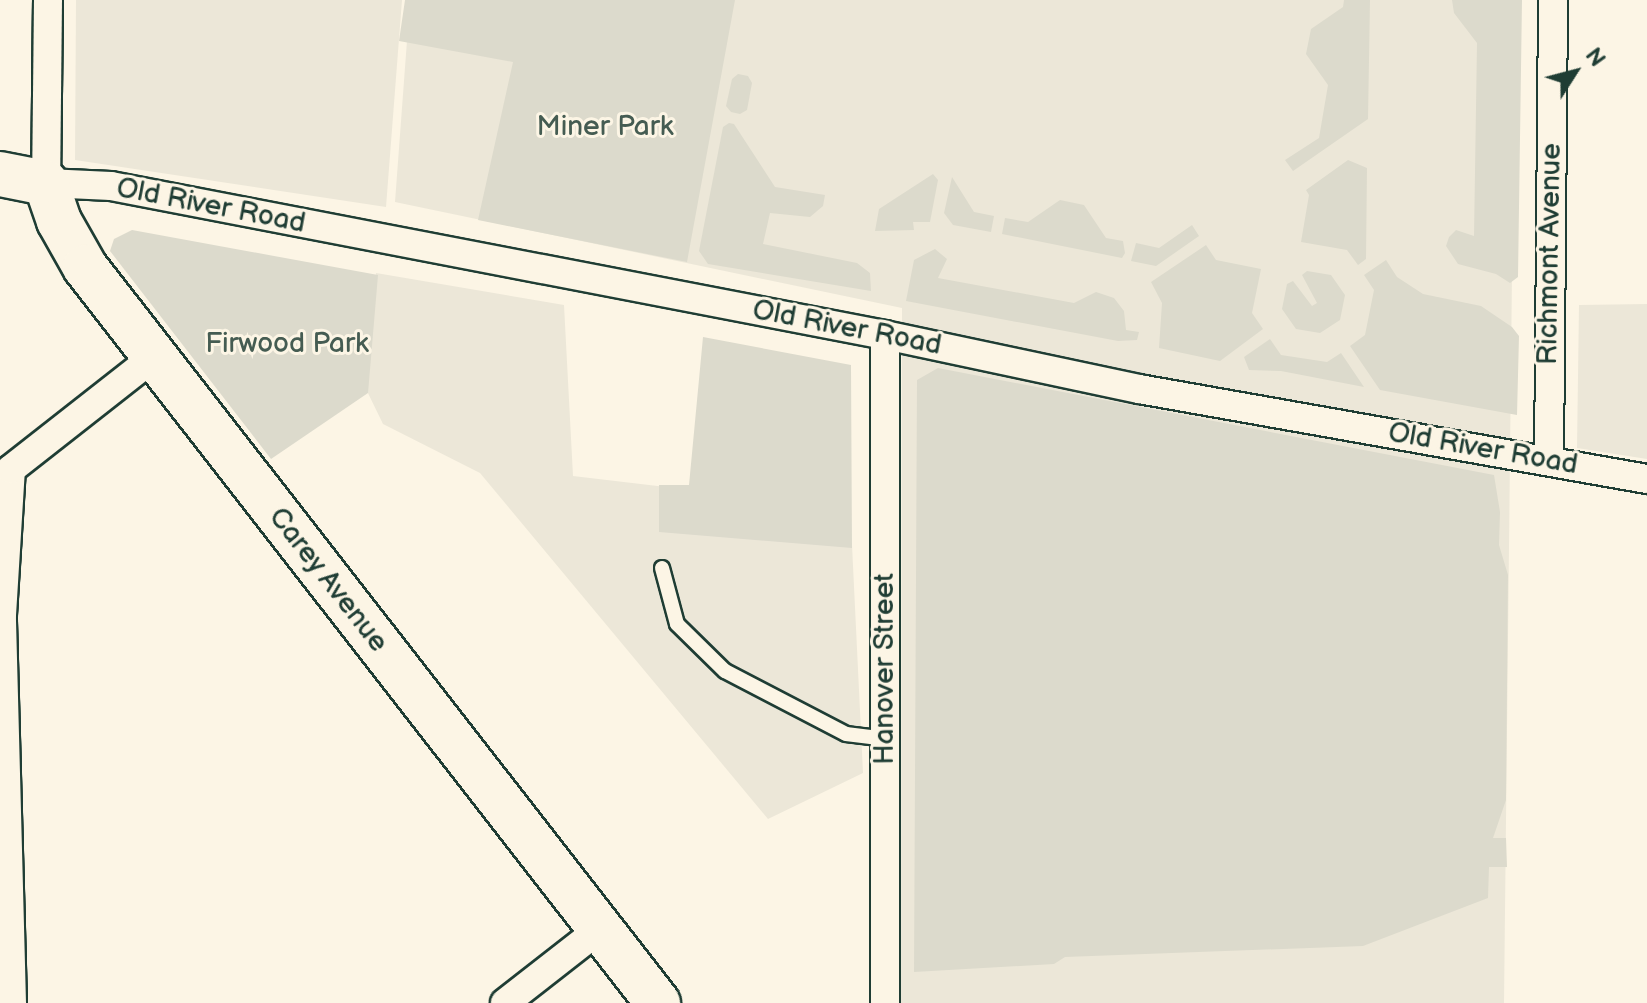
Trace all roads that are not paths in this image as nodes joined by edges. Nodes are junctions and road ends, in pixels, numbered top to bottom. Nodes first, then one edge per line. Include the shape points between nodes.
1 (48, 0) edge
2 (1553, 0) edge
3 (0, 174) edge
4 (46, 183) junction
5 (885, 335) junction
6 (154, 357) junction
7 (1549, 461) junction
8 (1647, 479) edge
9 (662, 568) dead end
10 (885, 739) junction
11 (601, 928) junction
12 (12, 1003) edge
13 (505, 1003) edge
14 (658, 1003) edge
15 (885, 1003) edge

1 - 4 street
2 - 7 street, Richmont Avenue
3 - 4 main road
4 - 5 street, Old River Road via 111,186
4 - 6 main road, Carey Avenue via 59,221 85,267
5 - 7 street, Old River Road via 1139,389
5 - 10 street, Hanover Street
6 - 11 main road, Carey Avenue
6 - 12 street via 11,469 2,615
7 - 8 street, Old River Road
9 - 10 lane via 677,624 725,671 846,734
10 - 15 street, Hanover Street
11 - 13 street
11 - 14 main road, Carey Avenue

